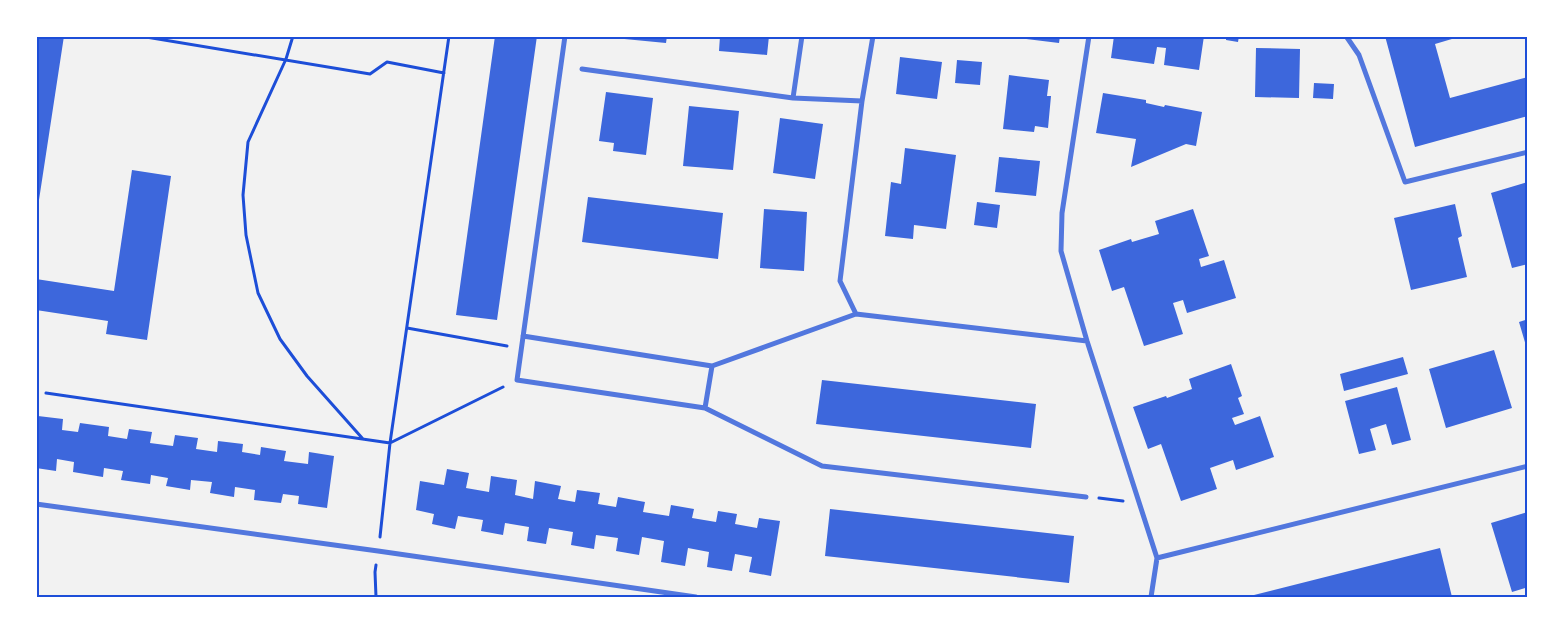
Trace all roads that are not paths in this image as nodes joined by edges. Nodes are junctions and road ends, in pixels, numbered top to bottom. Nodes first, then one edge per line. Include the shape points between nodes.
1 (565, 36) edge
2 (802, 36) edge
3 (872, 36) edge
4 (1089, 36) edge
5 (1346, 36) edge
6 (582, 69) dead end
7 (792, 98) junction
8 (862, 101) junction
9 (1528, 152) edge
10 (856, 314) junction
11 (523, 336) junction
12 (1087, 341) junction
13 (712, 366) junction
14 (705, 408) junction
15 (1528, 466) edge
16 (1086, 497) road end
17 (36, 504) edge
18 (1157, 558) junction
19 (696, 597) edge
20 (1151, 597) edge

1 - 11 street
2 - 7 street
3 - 8 street
4 - 12 street via 1062,213 1061,251
5 - 9 street via 1359,55 1405,182
6 - 7 street
7 - 8 street
8 - 10 street via 840,281
10 - 12 street
10 - 13 street
11 - 13 street
11 - 14 street via 517,380
12 - 18 street
13 - 14 street
14 - 16 street via 822,466
15 - 18 street
17 - 19 street
18 - 20 street

